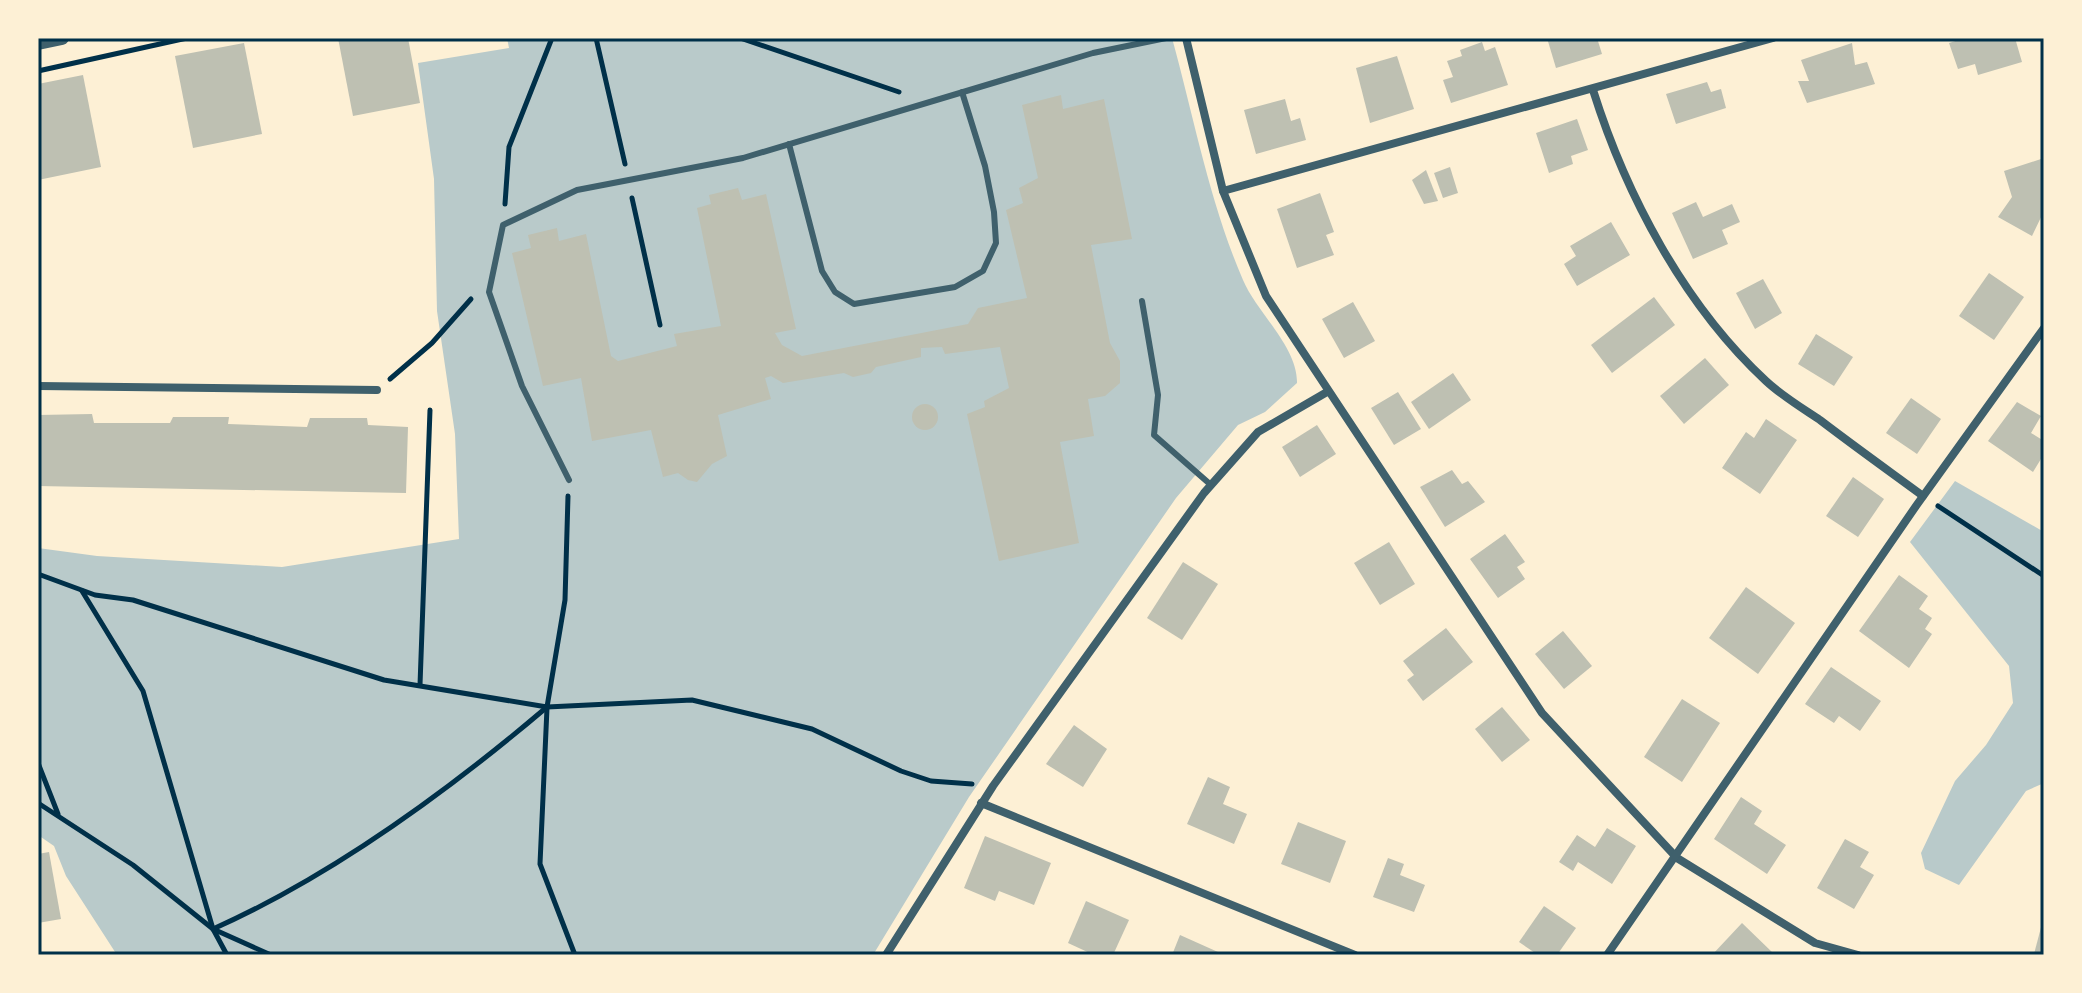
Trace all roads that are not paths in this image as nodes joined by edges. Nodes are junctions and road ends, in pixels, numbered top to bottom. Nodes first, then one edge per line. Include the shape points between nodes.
1 (62, 38) edge
2 (1166, 38) edge
3 (1186, 38) edge
4 (1773, 38) edge
5 (38, 43) edge
6 (1593, 90) junction
7 (962, 92) junction
8 (789, 144) junction
9 (1223, 191) junction
10 (1142, 301) dead end
11 (2044, 328) edge
12 (38, 386) edge
13 (377, 390) road end
14 (1327, 392) junction
15 (569, 480) road end
16 (1211, 485) junction
17 (1923, 496) junction
18 (981, 803) junction
19 (1677, 858) junction
20 (886, 955) edge
21 (1355, 955) edge
22 (1607, 955) edge
23 (1858, 955) edge

1 - 5 street
2 - 7 lane via 1093,53
3 - 9 street
4 - 6 street
6 - 9 street
6 - 17 street via 1606,133 1647,217 1685,285 1725,337 1767,382
7 - 8 lane
7 - 8 lane via 985,166 996,243 983,271 955,287 854,304 835,292 822,271
8 - 15 lane via 577,190 503,225 489,292 522,386
9 - 14 street via 1266,296
10 - 16 lane via 1158,395 1154,435
11 - 17 street
12 - 13 street
14 - 16 street via 1258,432
14 - 19 street via 1542,713
16 - 18 street
17 - 19 street
18 - 20 street
18 - 21 street
19 - 22 street
19 - 23 street via 1815,943

